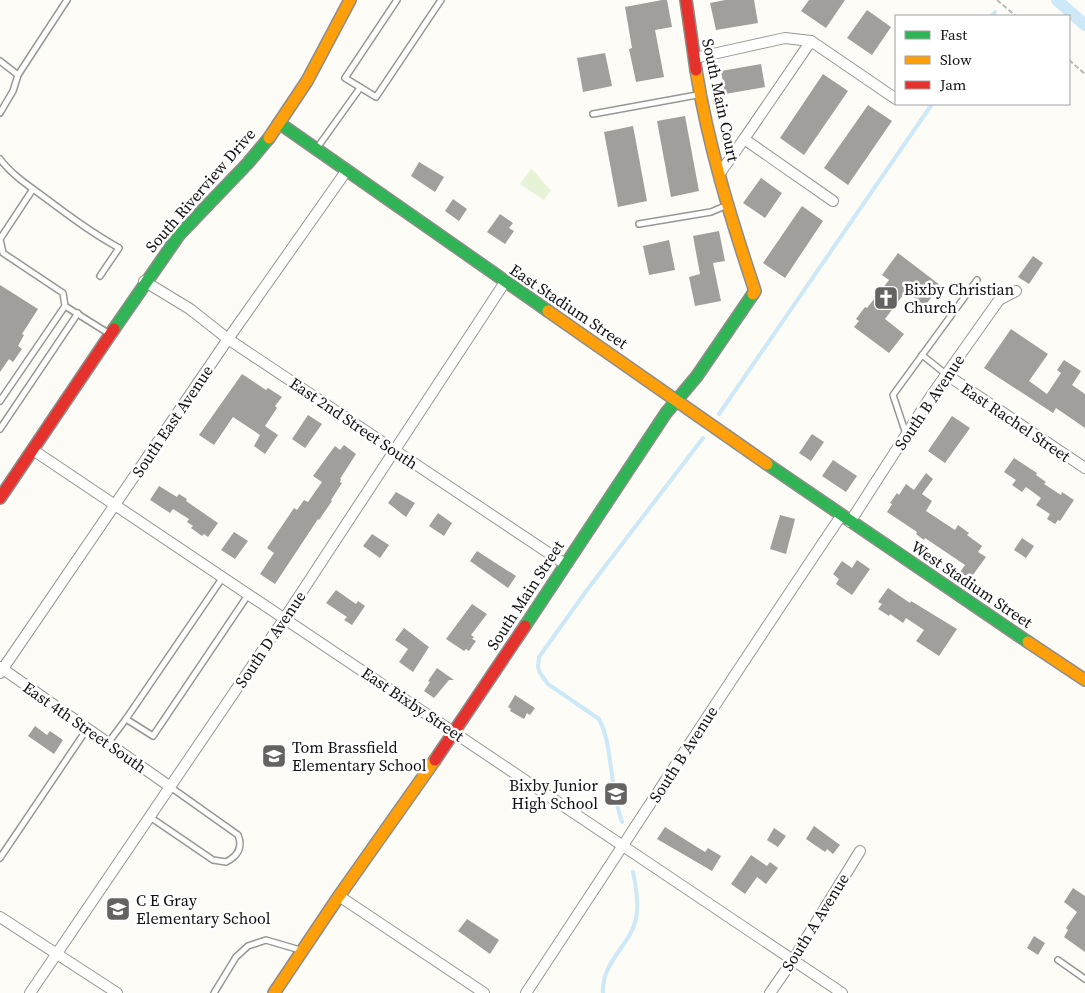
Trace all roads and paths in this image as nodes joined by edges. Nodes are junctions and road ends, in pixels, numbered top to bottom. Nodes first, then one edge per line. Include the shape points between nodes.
1 (66, 0) edge
2 (350, 0) edge
3 (397, 0) edge
4 (441, 0) edge
5 (686, 0) edge
6 (997, 0) edge
7 (1015, 15) edge
8 (811, 41) junction
9 (695, 58) junction
10 (0, 60) edge
11 (1070, 61) edge
12 (1085, 74) edge
13 (18, 75) junction
14 (360, 88) junction
15 (700, 94) junction
16 (895, 98) edge
17 (0, 113) edge
18 (593, 114) dead end
19 (280, 123) junction
20 (744, 139) junction
21 (316, 149) junction
22 (0, 159) edge
23 (347, 170) junction
24 (720, 173) junction
25 (33, 189) junction
26 (833, 201) dead end
27 (727, 205) junction
28 (639, 224) dead end
29 (100, 276) dead end
30 (977, 280) dead end
31 (144, 281) junction
32 (505, 282) junction
33 (1016, 291) dead end
34 (64, 306) junction
35 (78, 313) junction
36 (110, 335) junction
37 (228, 339) junction
38 (922, 355) junction
39 (947, 375) junction
40 (678, 400) junction
41 (0, 401) edge
42 (0, 428) edge
43 (906, 435) junction
44 (33, 450) junction
45 (395, 450) junction
46 (1085, 468) edge
47 (0, 498) edge
48 (115, 505) junction
49 (846, 519) junction
50 (565, 564) junction
51 (223, 576) junction
52 (248, 595) junction
53 (284, 619) junction
54 (1, 670) edge
55 (1085, 680) edge
56 (126, 719) junction
57 (87, 729) junction
58 (455, 732) junction
59 (108, 743) junction
60 (169, 786) junction
61 (149, 816) junction
62 (623, 846) junction
63 (860, 851) dead end
64 (0, 858) edge
65 (339, 896) junction
66 (0, 917) edge
67 (302, 950) junction
68 (56, 954) junction
69 (793, 960) junction
70 (1058, 960) dead end
71 (1085, 979) edge
72 (30, 993) edge
73 (117, 993) edge
74 (214, 993) edge
75 (274, 993) edge
76 (484, 993) edge
77 (526, 993) edge
78 (770, 993) edge
79 (842, 993) edge

1 - 13 lane
2 - 19 street, South Riverview Drive via 318,64
3 - 14 lane via 345,78
4 - 14 lane via 376,97
5 - 9 street, South Main Court
6 - 7 path
8 - 9 street via 784,38
8 - 16 street
8 - 20 street
9 - 15 street, South Main Court
10 - 13 lane
11 - 12 path
13 - 17 lane
14 - 21 lane
15 - 18 lane
15 - 24 street, South Main Court
19 - 21 street, East Stadium Street
19 - 31 street, South Riverview Drive via 255,155 182,231
20 - 24 street
20 - 26 street
21 - 23 street, East Stadium Street
22 - 25 lane
23 - 32 street, East Stadium Street
23 - 37 street, South East Avenue
24 - 27 street, South Main Court
25 - 29 lane via 92,233 119,248
25 - 34 lane via 0,239 3,253 63,293
27 - 28 lane via 712,212
27 - 40 street, South Main Street via 755,291
30 - 38 lane
31 - 36 street, South Riverview Drive
31 - 37 street, East 2nd Street South via 190,309
32 - 40 street, East Stadium Street
32 - 45 street, South D Avenue
33 - 39 street, South B Avenue via 999,300
34 - 35 lane
34 - 41 lane
35 - 36 lane
35 - 42 lane
36 - 44 street, South Riverview Drive
37 - 45 street, East 2nd Street South
37 - 48 street, South East Avenue
38 - 39 lane
38 - 43 lane via 893,395
39 - 43 street, South B Avenue
39 - 46 street, East Rachel Street
40 - 49 street, East Stadium Street
40 - 50 street, South Main Street via 666,413
43 - 49 street, South B Avenue
44 - 47 street, South Riverview Drive
44 - 48 street, East Bixby Street
45 - 50 street, East 2nd Street South
45 - 53 street, South D Avenue
48 - 51 street, East Bixby Street
48 - 54 street, South East Avenue
49 - 55 street, West Stadium Street
49 - 62 street, South B Avenue via 743,662
50 - 58 street, South Main Street
51 - 52 street, East Bixby Street
51 - 56 lane
52 - 53 street, East Bixby Street
52 - 56 lane via 153,736
53 - 58 street, East Bixby Street
53 - 60 street, South D Avenue via 182,772
54 - 57 street, East 4th Street South
56 - 59 lane
57 - 59 street, East 4th Street South
57 - 64 lane
58 - 62 street, East Bixby Street
58 - 65 street, South Main Street
59 - 60 street, East 4th Street South
60 - 61 street, South D Avenue
60 - 61 lane via 238,835 241,841 236,854 226,862 213,860
61 - 68 street, South D Avenue
62 - 69 street, East Bixby Street
62 - 77 street, South B Avenue
63 - 69 street, South A Avenue
65 - 67 street, South Main Street
65 - 76 street
66 - 68 street
67 - 74 lane via 266,940 248,946 236,957
67 - 75 street, South Main Street
68 - 72 street, South D Avenue
68 - 73 street
69 - 78 street, South A Avenue
69 - 79 street, East Bixby Street
70 - 71 lane

